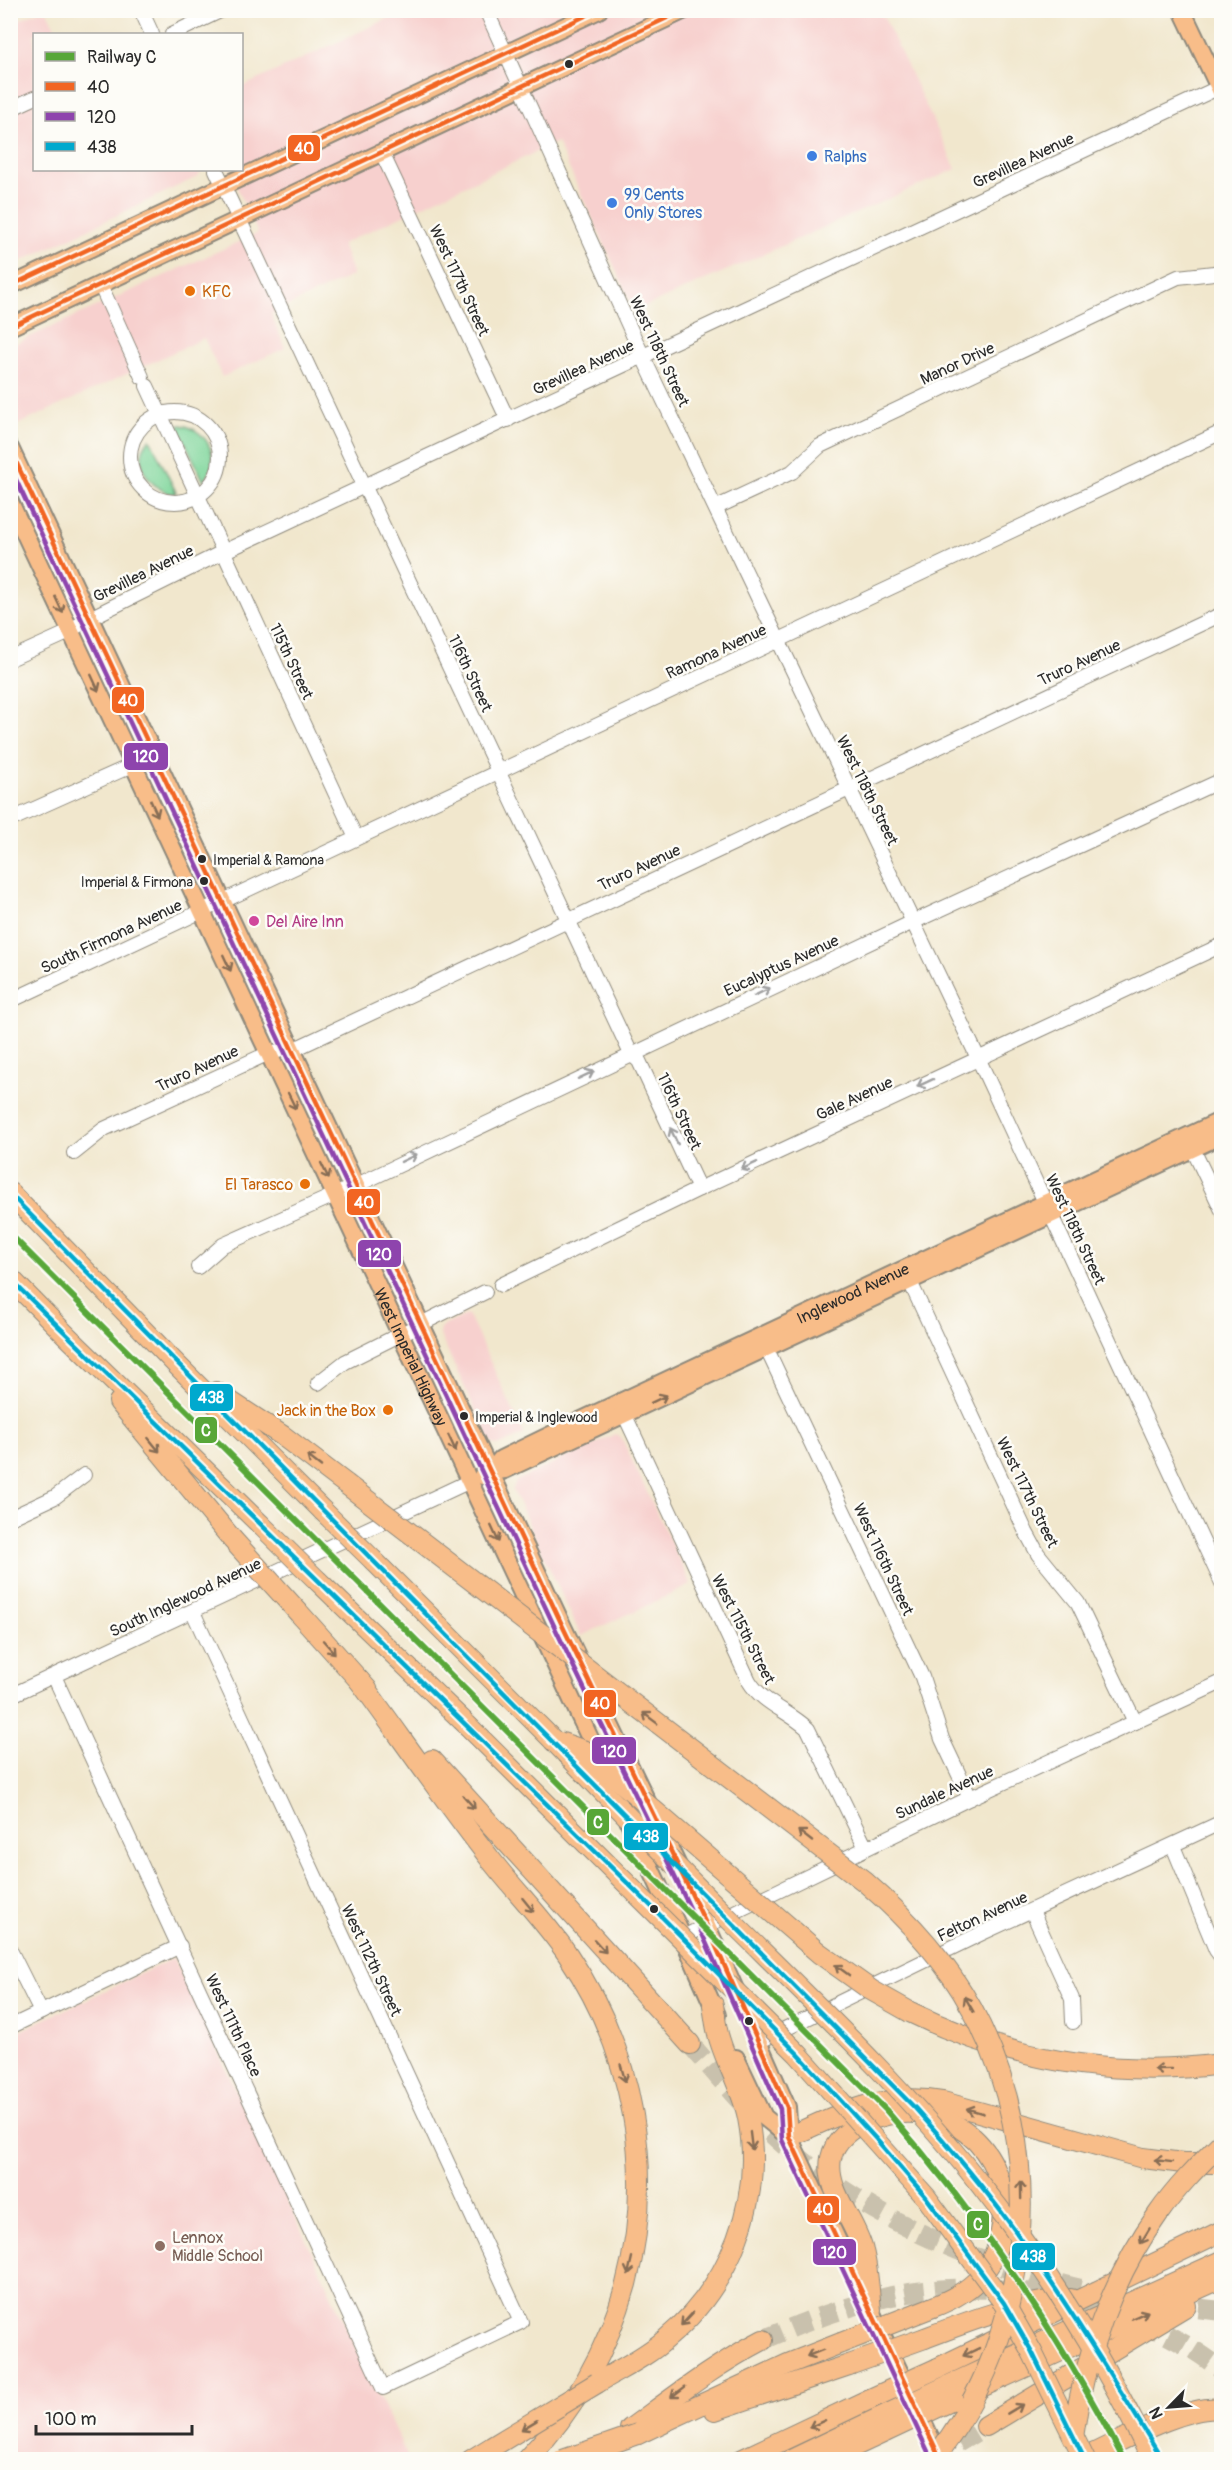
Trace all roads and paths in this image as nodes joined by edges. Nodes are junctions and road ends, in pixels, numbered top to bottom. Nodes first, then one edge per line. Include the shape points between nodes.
1 (141, 10) edge
2 (222, 10) edge
3 (486, 10) edge
4 (599, 10) edge
5 (1182, 10) edge
6 (678, 12) edge
7 (152, 33) edge
8 (174, 33) edge
9 (506, 54) junction
10 (522, 88) junction
11 (1220, 89) edge
12 (33, 98) edge
13 (10, 109) edge
14 (382, 153) junction
15 (216, 171) edge
16 (224, 186) junction
17 (239, 219) junction
18 (1221, 270) edge
19 (100, 285) junction
20 (10, 286) edge
21 (10, 327) edge
22 (643, 357) junction
23 (160, 414) junction
24 (508, 420) junction
25 (1221, 432) edge
26 (10, 448) edge
27 (28, 484) junction
28 (366, 487) junction
29 (10, 492) edge
30 (198, 497) junction
31 (10, 502) edge
32 (717, 507) junction
33 (223, 552) junction
34 (1221, 614) edge
35 (90, 618) junction
36 (70, 630) junction
37 (778, 640) junction
38 (10, 659) edge
39 (155, 755) junction
40 (133, 764) junction
41 (499, 771) junction
42 (1221, 780) edge
43 (849, 788) junction
44 (10, 820) edge
45 (356, 838) junction
46 (224, 902) junction
47 (204, 912) junction
48 (567, 919) junction
49 (913, 922) junction
50 (1221, 945) edge
51 (10, 1000) edge
52 (291, 1047) junction
53 (268, 1053) junction
54 (631, 1054) junction
55 (978, 1058) junction
56 (1221, 1120) edge
57 (1221, 1135) edge
58 (1190, 1142) junction
59 (74, 1154) dead end
60 (357, 1185) junction
61 (699, 1189) junction
62 (335, 1192) junction
63 (10, 1193) edge
64 (1049, 1208) junction
65 (1221, 1210) edge
66 (198, 1267) dead end
67 (907, 1275) junction
68 (10, 1278) edge
69 (501, 1285) dead end
70 (484, 1292) dead end
71 (420, 1323) junction
72 (65, 1334) junction
73 (401, 1335) junction
74 (764, 1342) junction
75 (177, 1365) junction
76 (318, 1383) dead end
77 (622, 1409) junction
78 (490, 1472) junction
79 (84, 1475) dead end
80 (470, 1481) junction
81 (10, 1518) edge
82 (1221, 1583) edge
83 (193, 1612) junction
84 (54, 1676) junction
85 (359, 1680) junction
86 (1221, 1682) edge
87 (10, 1696) edge
88 (1135, 1722) junction
89 (553, 1740) junction
90 (970, 1798) junction
91 (1221, 1822) edge
92 (1173, 1846) junction
93 (866, 1848) junction
94 (1032, 1911) junction
95 (707, 1926) junction
96 (683, 1937) junction
97 (180, 1946) junction
98 (10, 1950) edge
99 (1221, 1958) edge
100 (712, 2005) junction
101 (41, 2012) junction
102 (1073, 2022) dead end
103 (10, 2027) edge
104 (758, 2042) junction
105 (690, 2044) tunnel mouth
106 (1221, 2064) edge
107 (789, 2137) junction
108 (1221, 2142) edge
109 (1221, 2163) edge
110 (1221, 2231) edge
111 (1221, 2246) edge
112 (1221, 2261) edge
113 (1221, 2278) edge
114 (1221, 2284) edge
115 (1086, 2296) junction
116 (871, 2310) junction
117 (763, 2340) tunnel mouth
118 (1103, 2363) junction
119 (383, 2388) joint
120 (950, 2393) junction
121 (1221, 2409) edge
122 (882, 2425) junction
123 (986, 2427) tunnel mouth
124 (638, 2434) junction
125 (471, 2460) edge
126 (526, 2460) edge
127 (563, 2460) edge
128 (590, 2460) edge
129 (741, 2460) edge
130 (791, 2460) edge
131 (825, 2460) edge
132 (933, 2460) edge
133 (941, 2460) edge
134 (1071, 2460) edge
135 (1080, 2460) edge
136 (1085, 2460) edge
137 (1152, 2460) edge
138 (1163, 2460) edge

1 - 7 street
2 - 8 street
3 - 9 street, West 118th Street
4 - 9 main road
5 - 11 main road
6 - 10 main road
9 - 10 street, West 118th Street
9 - 16 main road
10 - 14 main road
10 - 22 street, West 118th Street
11 - 22 street, Grevillea Avenue
12 - 13 street
14 - 17 main road
14 - 24 street, West 117th Street
15 - 16 street, 116th Street
16 - 17 street, 116th Street
16 - 20 main road
17 - 19 main road
17 - 28 street, 116th Street
18 - 32 street, Manor Drive via 1167,282 820,446 792,472
19 - 21 main road
19 - 23 street, 115th Street
22 - 24 street, Grevillea Avenue
22 - 32 street, West 118th Street
23 - 30 street, 115th Street
23 - 30 street via 178,411 194,415 217,438 219,472
23 - 30 street via 147,421 133,439 129,455 136,482 147,494 166,502 182,503
24 - 28 street, Grevillea Avenue
25 - 37 street, Ramona Avenue
26 - 27 main road, West Imperial Highway
27 - 29 street
27 - 35 main road, West Imperial Highway
28 - 33 street, Grevillea Avenue
28 - 41 street, 116th Street
30 - 33 street, 115th Street
31 -> 36 main road, West Imperial Highway
32 - 37 street, West 118th Street
33 - 35 street, Grevillea Avenue
33 - 45 street, 115th Street
34 - 43 street, Truro Avenue
35 - 36 street, Grevillea Avenue
35 - 39 main road, West Imperial Highway
36 - 38 street, Grevillea Avenue
36 -> 40 main road, West Imperial Highway
37 - 41 street, Ramona Avenue
37 - 43 street, West 118th Street
39 - 40 street
39 - 46 main road, West Imperial Highway
40 - 44 street
40 -> 47 main road, West Imperial Highway
41 - 45 street, Ramona Avenue
41 - 48 street, 116th Street
42 - 49 street, Eucalyptus Avenue
43 - 48 street, Truro Avenue
43 - 49 street, West 118th Street
45 - 46 street, Ramona Avenue
46 - 47 street, South Firmona Avenue
46 - 52 main road, West Imperial Highway
47 - 51 street, South Firmona Avenue
47 -> 53 main road, West Imperial Highway
48 - 52 street, Truro Avenue via 312,1041
48 - 54 street, 116th Street
54 -> 49 street, Eucalyptus Avenue
49 - 55 street, West 118th Street
50 - 55 street, Gale Avenue
52 - 53 street, Truro Avenue
52 - 60 main road, West Imperial Highway
53 - 59 street, Truro Avenue via 104,1129
53 -> 62 main road, West Imperial Highway
60 -> 54 street, Eucalyptus Avenue
61 -> 54 street, 116th Street via 639,1061
55 -> 61 street, Gale Avenue
55 - 64 street, West 118th Street
56 - 58 main road, Inglewood Avenue
57 - 58 main road, Inglewood Avenue
58 - 64 main road, Inglewood Avenue
58 - 65 street
60 - 62 street, Eucalyptus Avenue
60 - 71 main road, West Imperial Highway
61 - 69 street, Gale Avenue
62 - 66 street, Eucalyptus Avenue via 223,1245
62 - 73 main road, West Imperial Highway
63 - 75 highway
64 - 67 main road, Inglewood Avenue
64 - 82 street, West 118th Street
67 - 74 main road, Inglewood Avenue
67 - 88 street, West 117th Street via 1026,1532 1038,1554 1078,1604
68 - 72 highway
70 - 71 street
71 - 73 street
71 - 78 main road, West Imperial Highway
72 -> 85 highway, bridge via 231,1539
72 - 136 highway, bridge via 798,2054 926,2197 1004,2303
73 - 76 street via 345,1362
73 -> 80 main road, West Imperial Highway
74 - 77 main road, Inglewood Avenue
74 - 90 street, West 116th Street via 922,1677 942,1739
75 - 89 highway, bridge
132 -> 75 highway, bridge via 969,2405 993,2356 1010,2298 1020,2241 1022,2187 1011,2112 994,2058 972,2007 926,1940 864,1881 283,1436
77 - 78 main road, Inglewood Avenue via 501,1459
77 - 93 street, West 115th Street via 749,1681 760,1697 808,1729
78 - 80 main road, Inglewood Avenue
78 - 95 main road, West Imperial Highway
79 - 81 street via 55,1497
80 - 83 street, South Inglewood Avenue
80 -> 96 main road, West Imperial Highway
83 - 84 street, South Inglewood Avenue
83 - 119 street, West 112th Street via 520,2322
84 - 87 street, South Inglewood Avenue
84 - 97 street, West 111th Place
85 -> 105 highway
85 -> 126 highway via 491,1860 567,1954 604,2017 630,2096 639,2193 624,2290 615,2321 588,2378 555,2427
86 - 88 street, Sundale Avenue
88 - 90 street, Sundale Avenue
106 -> 89 highway, bridge via 1130,2069 1066,2063 974,2040 926,2020 871,1990 828,1959 585,1751
89 - 118 highway, bridge via 918,2110 1000,2210
90 - 93 street, Sundale Avenue
91 - 92 street, Felton Avenue
92 - 94 street, Felton Avenue
92 - 99 street
93 - 95 street, Sundale Avenue
94 - 102 street via 1072,2000
94 - 104 street, Felton Avenue
95 - 96 street, Sundale Avenue
95 - 104 main road, West Imperial Highway
96 - 100 main road, West Imperial Highway
97 - 101 street
97 - 119 street, West 111th Place
98 - 101 street
100 - 107 main road, West Imperial Highway via 764,2117
100 -> 125 highway, bridge via 720,2042 742,2096 753,2146 750,2194 739,2236 719,2278 690,2316 649,2352
101 - 103 street
104 - 107 main road, West Imperial Highway via 787,2106
109 -> 107 highway via 1143,2158 922,2099 895,2098 862,2105
107 - 116 main road, West Imperial Highway
108 -> 134 highway, bridge via 1156,2216 1116,2287 1088,2369 1075,2421
110 - 115 highway
111 - 115 highway via 1119,2295
112 - 120 highway
120 -> 113 highway
123 -> 114 highway
115 - 124 highway, bridge via 1043,2300 963,2324
115 -> 129 highway, bridge
116 -> 124 highway, bridge via 863,2250 835,2189 831,2157 842,2137 855,2126 886,2115 934,2116 964,2130 986,2152 1002,2183 1001,2232 996,2251 981,2277 965,2291 933,2307 788,2364
116 - 133 main road, West Imperial Highway
117 -> 128 highway via 697,2378
118 - 137 highway, bridge
118 - 138 highway, bridge
120 - 122 highway, bridge
121 - 135 highway via 1176,2417
122 - 130 highway
122 - 131 highway
124 - 127 highway, bridge

